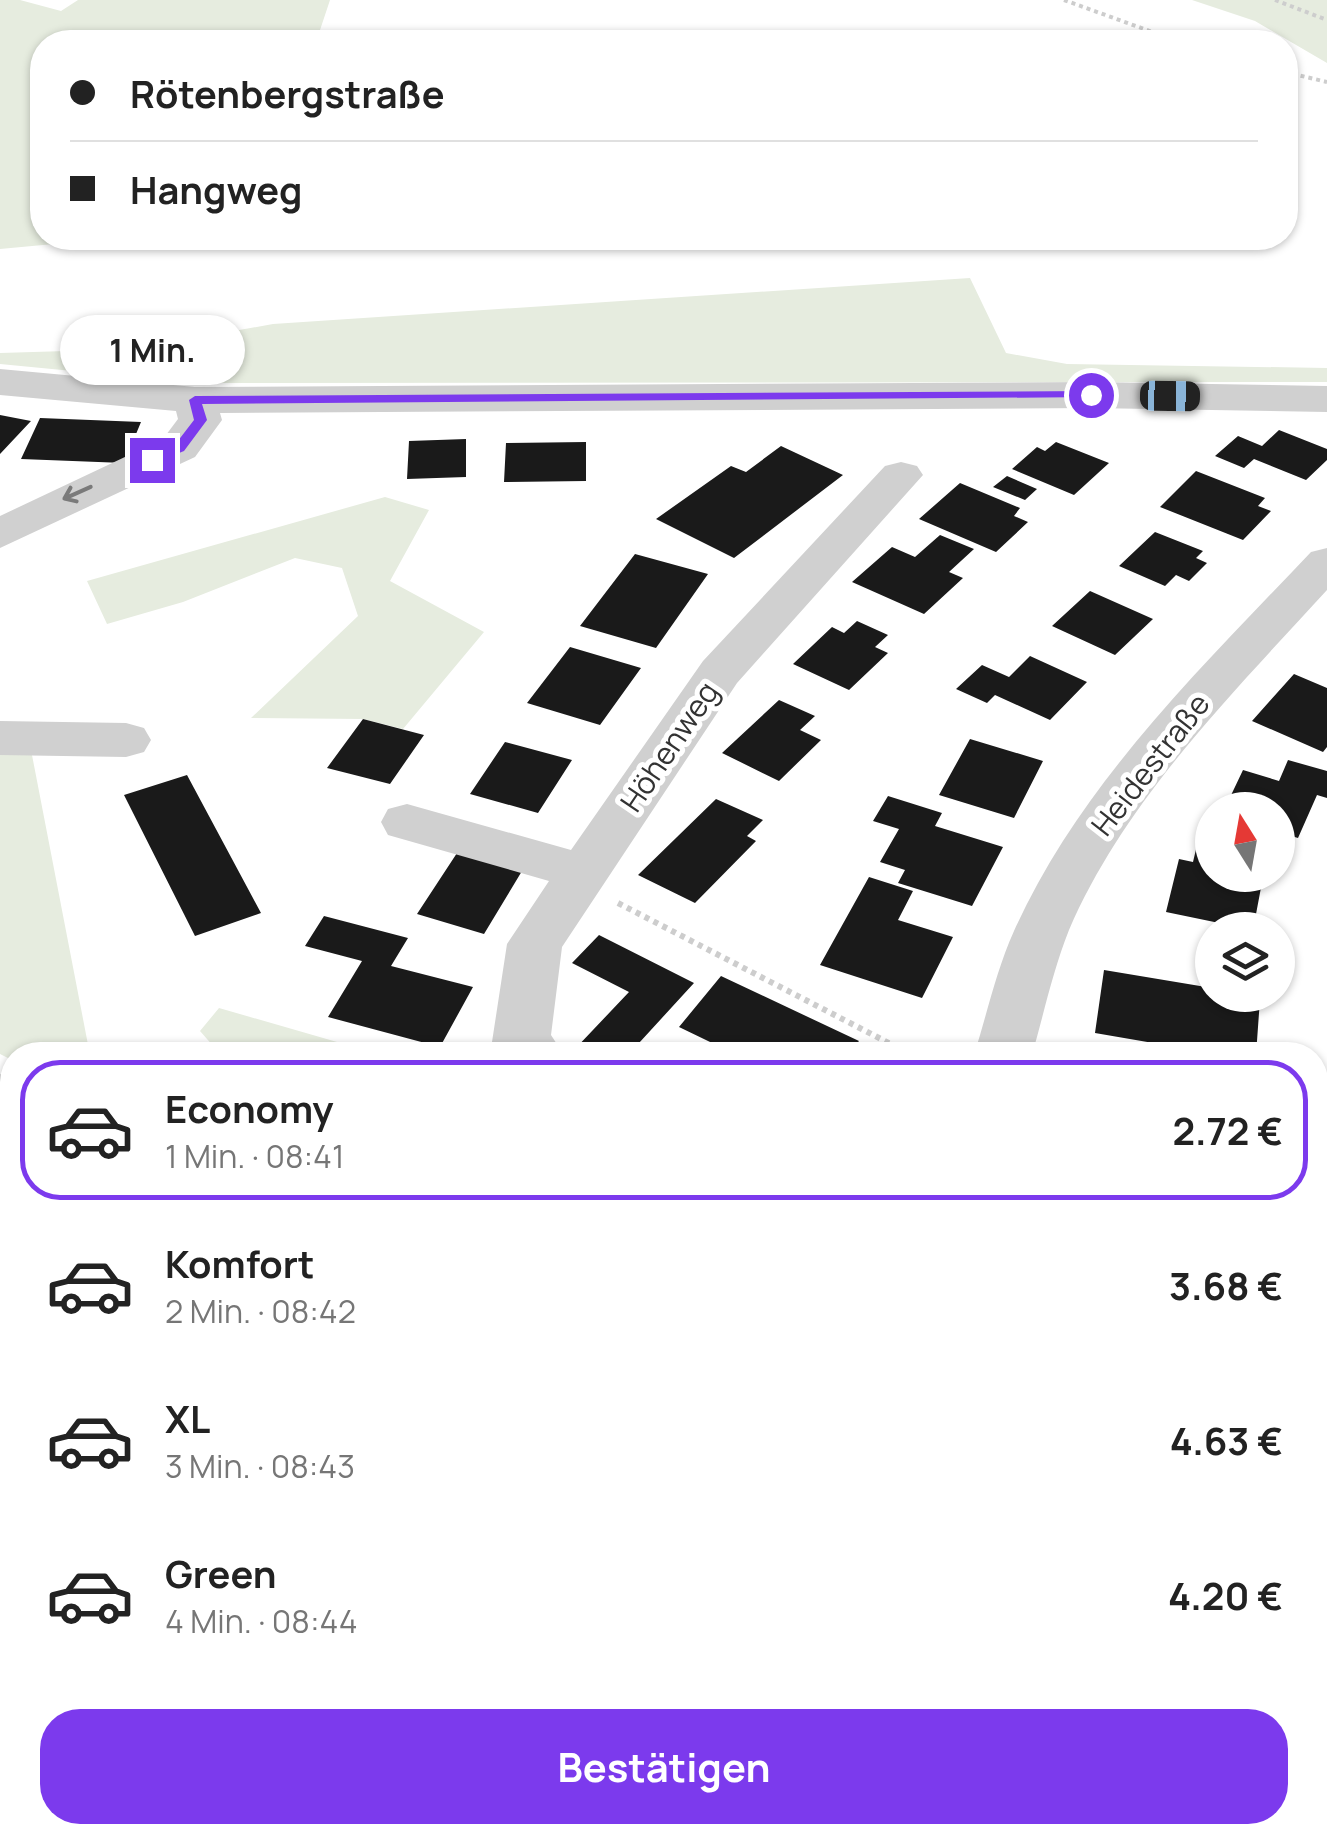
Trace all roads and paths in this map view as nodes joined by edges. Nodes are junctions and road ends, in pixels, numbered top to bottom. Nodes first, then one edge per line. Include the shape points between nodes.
1 (1064, 0) edge
2 (1275, 0) edge
3 (1327, 20) edge
4 (1147, 30) edge
5 (1298, 75) edge
6 (1327, 82) edge
7 (0, 382) edge
8 (1327, 399) edge
9 (195, 400) junction
10 (901, 476) dead end
11 (0, 534) edge
12 (1327, 562) edge
13 (0, 738) edge
14 (126, 740) dead end
15 (407, 822) dead end
16 (580, 877) junction
17 (521, 1042) edge
18 (888, 1042) edge
19 (1006, 1042) edge

1 - 4 path
2 - 3 path
5 - 6 path
7 - 9 street
8 - 9 street
9 -> 11 street via 200,420 179,448
10 - 16 street, Höhenweg via 720,672
12 - 19 street, Heidestraße via 1188,712 1106,816 1046,920
13 - 14 street
15 - 16 street
16 - 17 street, Höhenweg via 535,944
16 - 18 path

